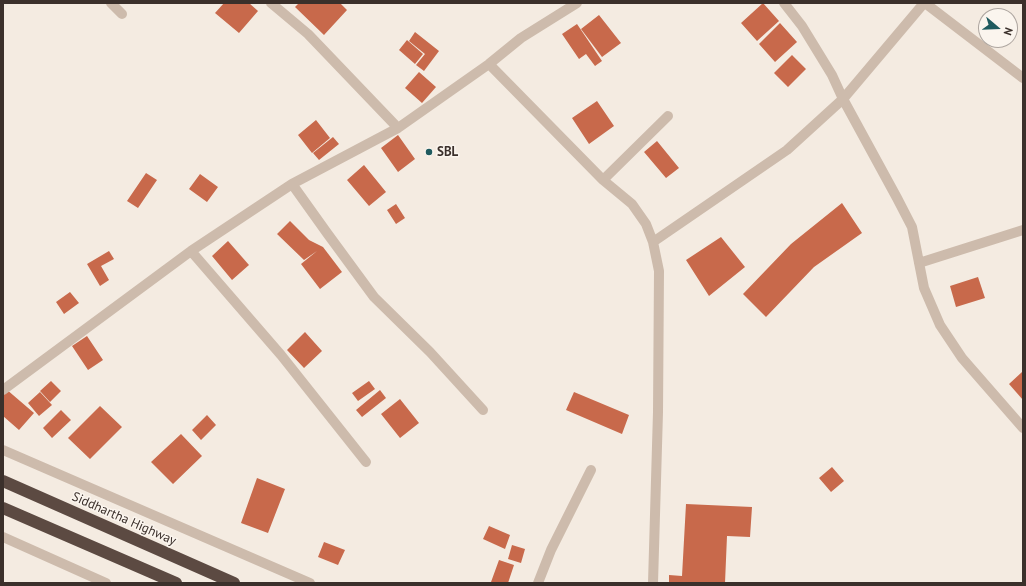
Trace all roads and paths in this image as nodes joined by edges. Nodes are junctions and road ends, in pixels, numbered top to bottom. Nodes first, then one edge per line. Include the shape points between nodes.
1 (111, 3) edge
2 (271, 3) edge
3 (577, 3) edge
4 (784, 3) edge
5 (924, 3) edge
6 (122, 14) dead end
7 (489, 64) junction
8 (1023, 78) edge
9 (843, 99) junction
10 (668, 116) dead end
11 (398, 128) junction
12 (603, 180) junction
13 (292, 184) junction
14 (1023, 230) edge
15 (653, 242) junction
16 (191, 251) junction
17 (919, 263) junction
18 (3, 390) edge
19 (483, 410) dead end
20 (1023, 428) edge
21 (3, 450) edge
22 (366, 462) dead end
23 (591, 470) dead end
24 (3, 481) edge
25 (3, 508) edge
26 (3, 537) edge
27 (106, 583) edge
28 (176, 583) edge
29 (234, 583) edge
30 (310, 583) edge
31 (538, 583) edge
32 (653, 583) edge

1 - 6 street
2 - 11 street via 308,34
3 - 7 street via 522,38
4 - 9 street via 802,26 832,75
5 - 8 street
5 - 9 street
7 - 11 street
7 - 12 street
9 - 15 street via 787,150
9 - 17 street via 912,227
10 - 12 street
11 - 13 street
12 - 15 street via 632,204 646,224
13 - 16 street
13 - 19 street via 374,297 430,352
14 - 17 street
15 - 32 street via 659,271
16 - 18 street
16 - 22 street via 281,354
17 - 20 street via 924,288 940,325 962,358
21 - 30 street
23 - 31 street via 551,550
24 - 29 highway, Siddhartha Highway
25 - 28 highway
26 - 27 street

